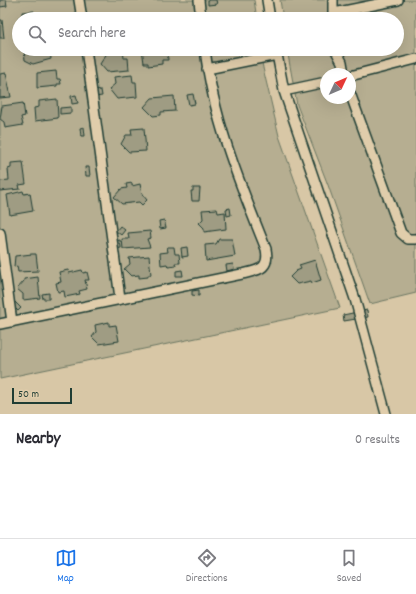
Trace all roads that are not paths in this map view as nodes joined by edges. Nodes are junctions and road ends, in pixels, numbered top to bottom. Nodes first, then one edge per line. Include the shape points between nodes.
1 (79, 0) edge
2 (199, 0) edge
3 (267, 0) edge
4 (333, 0) edge
5 (398, 0) edge
6 (81, 12) edge
7 (200, 12) edge
8 (269, 12) edge
9 (334, 12) edge
10 (350, 12) edge
11 (87, 56) edge
12 (206, 56) edge
13 (260, 56) edge
14 (277, 56) edge
15 (339, 56) edge
16 (416, 59) edge
17 (343, 68) edge
18 (207, 69) junction
19 (356, 74) edge
20 (320, 83) edge
21 (284, 91) junction
22 (354, 104) edge
23 (0, 233) edge
24 (416, 239) edge
25 (120, 298) junction
26 (12, 322) junction
27 (0, 324) edge
28 (386, 414) edge

1 - 6 street
2 - 7 street
3 - 8 street
4 - 9 street
5 - 10 street
11 - 25 street
12 - 18 street
13 - 18 street
14 - 21 street
15 - 17 street
16 - 19 street
18 - 25 street via 220,126 268,259 259,270
20 - 21 street
21 - 28 street via 355,299
22 - 24 street via 401,233 408,239
23 - 26 street
25 - 26 street
26 - 27 street

